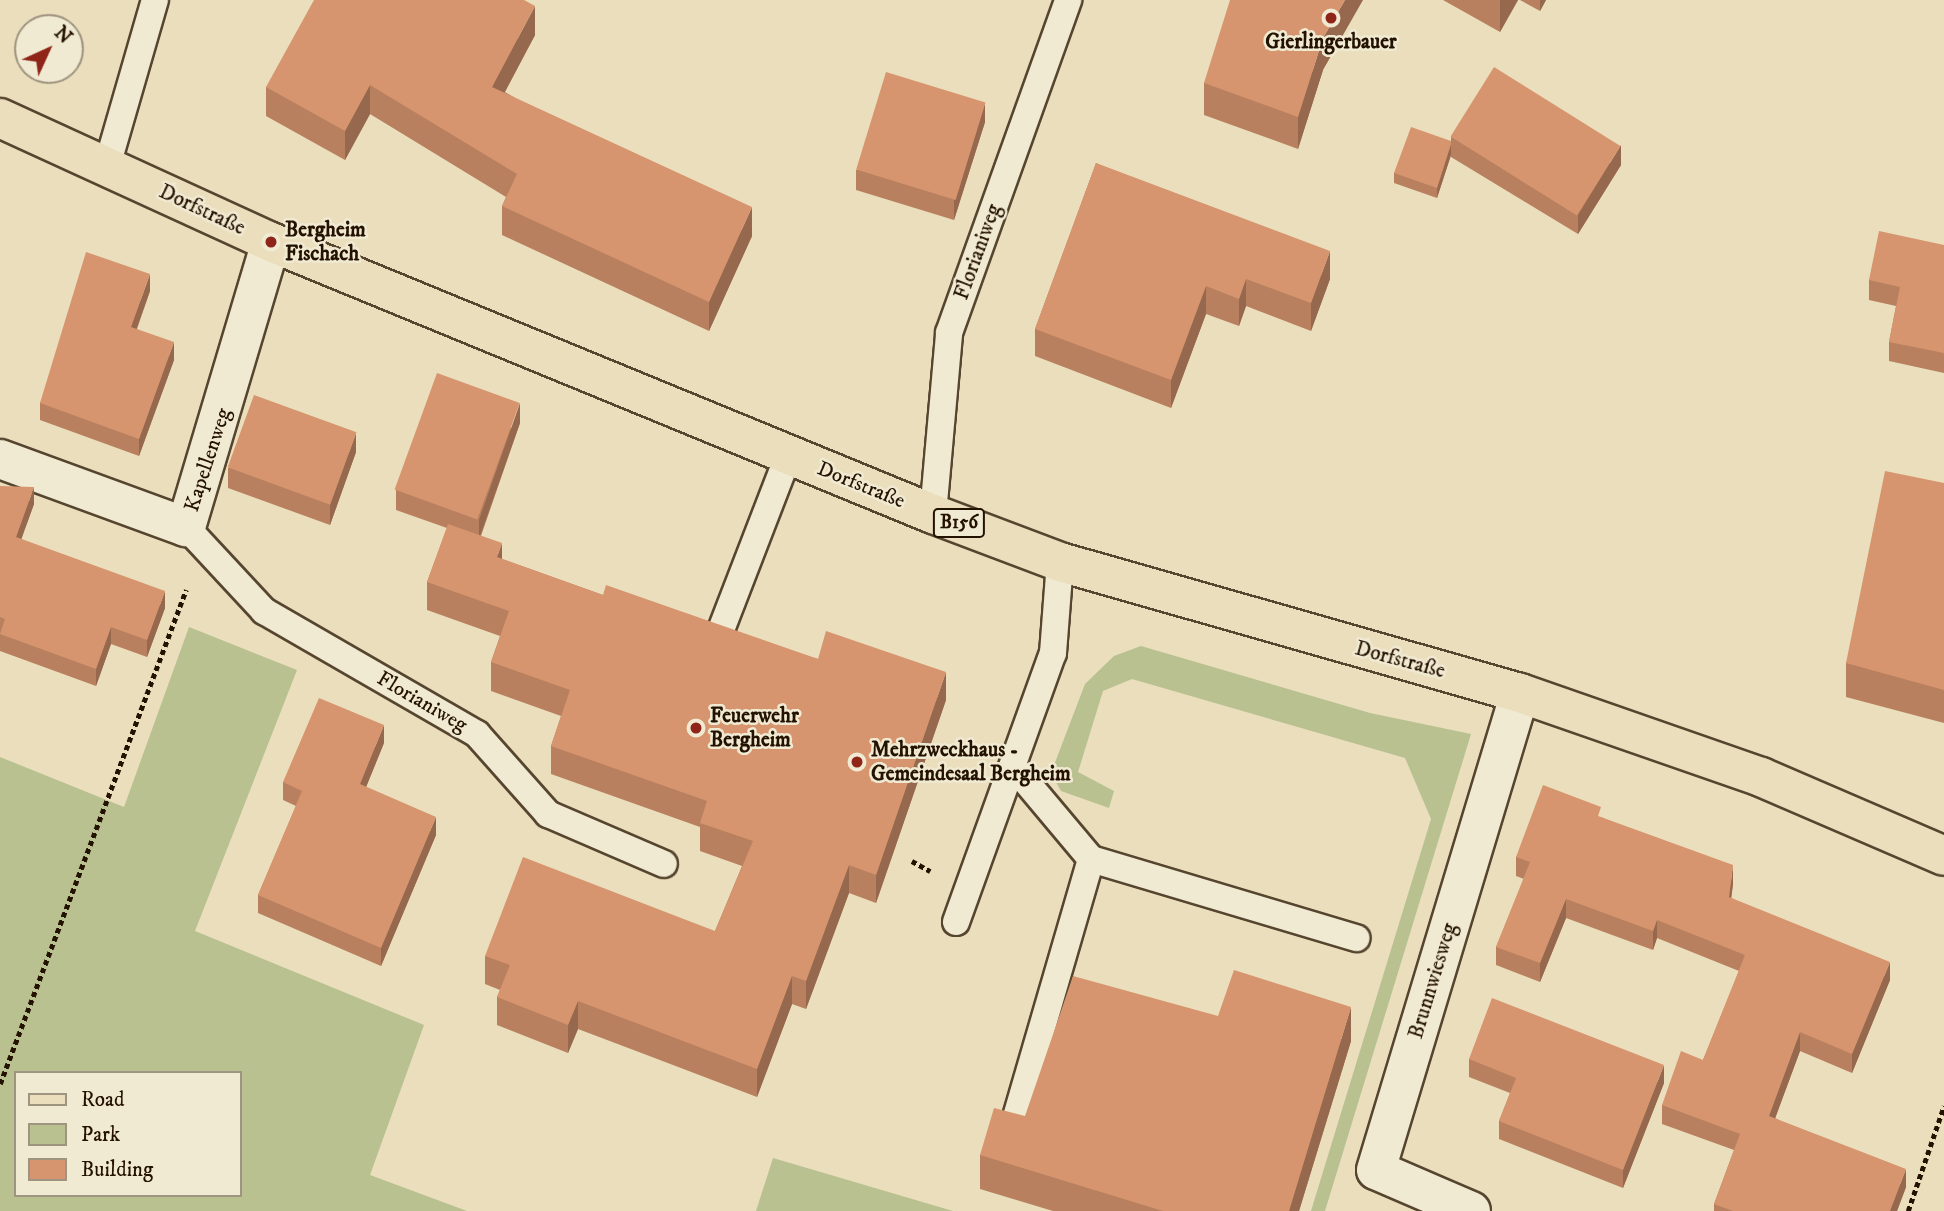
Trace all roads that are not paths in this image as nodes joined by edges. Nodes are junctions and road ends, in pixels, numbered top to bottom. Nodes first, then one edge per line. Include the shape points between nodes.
1 (155, 0) edge
2 (1068, 0) edge
3 (0, 118) edge
4 (107, 166) junction
5 (271, 242) junction
6 (788, 456) junction
7 (0, 459) edge
8 (933, 514) junction
9 (193, 535) junction
10 (1060, 562) junction
11 (721, 630) edge
12 (1520, 693) junction
13 (1013, 765) junction
14 (1944, 856) edge
15 (1091, 859) junction
16 (664, 864) dead end
17 (956, 922) dead end
18 (1356, 938) dead end
19 (1013, 1131) edge
20 (1471, 1211) edge

1 - 4 lane
2 - 8 lane, Florianiweg via 949,333
3 - 4 main road, Dorfstraße / B156
4 - 5 main road, Dorfstraße / B156
5 - 6 main road, Dorfstraße / B156
5 - 9 street, Kapellenweg
6 - 8 main road, Dorfstraße / B156
6 - 11 lane
7 - 9 street, Kapellenweg
8 - 10 main road, Dorfstraße / B156
9 - 16 lane, Florianiweg via 264,611 477,734 548,814
10 - 12 main road, Dorfstraße / B156
10 - 13 lane via 1053,653
12 - 14 main road, Dorfstraße / B156 via 1761,777
12 - 20 street, Brunnwiesweg via 1376,1170
13 - 15 lane
13 - 17 lane
15 - 18 lane
15 - 19 lane

